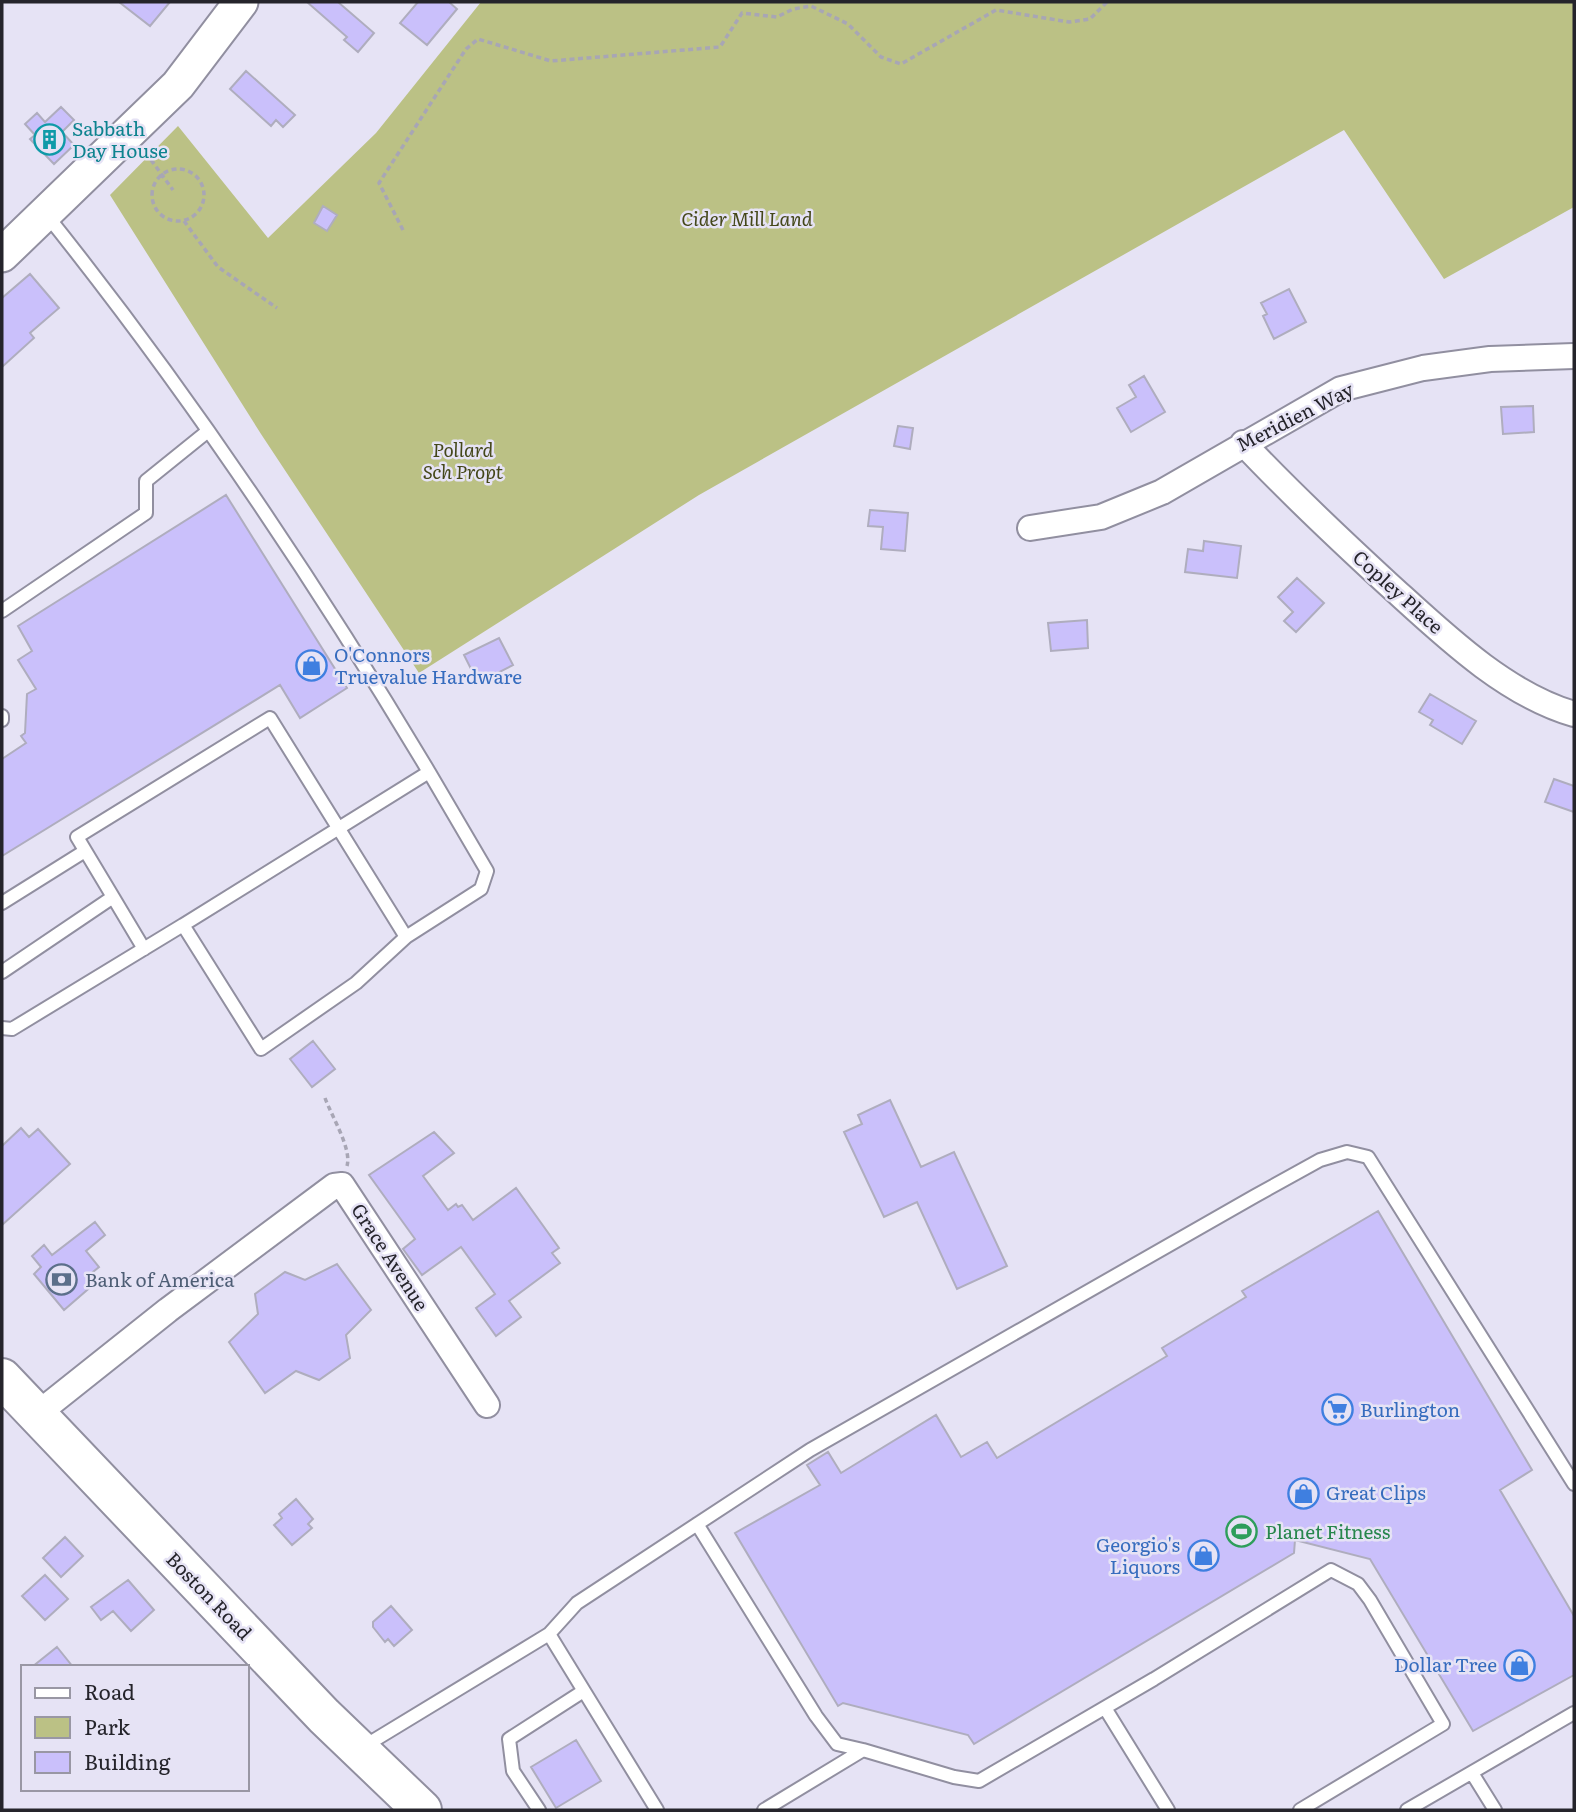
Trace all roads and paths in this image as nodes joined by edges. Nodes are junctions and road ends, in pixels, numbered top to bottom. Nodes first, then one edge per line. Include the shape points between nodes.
1 (241, 2) edge
2 (1107, 2) edge
3 (141, 146) dead end
4 (162, 174) junction
5 (173, 190) dead end
6 (45, 213) junction
7 (184, 220) junction
8 (403, 230) dead end
9 (2, 255) edge
10 (277, 308) dead end
11 (1574, 356) edge
12 (208, 431) junction
13 (1243, 443) junction
14 (1030, 528) dead end
15 (2, 611) edge
16 (1574, 713) edge
17 (429, 772) junction
18 (339, 829) junction
19 (85, 850) junction
20 (113, 897) junction
21 (2, 903) edge
22 (183, 925) junction
23 (406, 937) junction
24 (144, 949) junction
25 (2, 972) edge
26 (2, 1028) edge
27 (326, 1098) dead end
28 (342, 1185) junction
29 (2, 1378) edge
30 (487, 1405) dead end
31 (36, 1415) junction
32 (1574, 1484) edge
33 (697, 1524) junction
34 (549, 1634) junction
35 (582, 1692) junction
36 (1105, 1708) junction
37 (1574, 1713) edge
38 (359, 1750) junction
39 (863, 1750) junction
40 (1472, 1773) junction
41 (422, 1810) edge
42 (539, 1810) edge
43 (657, 1810) edge
44 (764, 1810) edge
45 (1168, 1810) edge
46 (1300, 1810) edge
47 (1407, 1810) edge
48 (1495, 1810) edge

1 - 6 main road via 178,85
2 - 8 path via 1090,19 1069,22 996,10 901,64 881,57 848,24 811,6 777,17 742,13 720,47 551,61 478,39 466,48 379,183
3 - 4 path
4 - 5 path
4 - 7 path via 152,190 155,207 167,218
4 - 7 path via 185,169 203,187 203,204
6 - 9 main road
6 - 12 lane
7 - 10 path via 218,267
11 - 13 street, Meridien Way via 1490,359 1389,375 1341,389
12 - 15 lane via 146,481 146,513
12 - 17 lane via 369,671
13 - 14 street, Meridien Way via 1162,492 1113,512
13 - 16 street, Copley Place via 1416,610 1491,672
17 - 18 lane
17 - 23 lane via 487,871 481,889
18 - 19 lane via 270,718 77,837
18 - 22 lane
18 - 23 lane
19 - 20 lane
19 - 21 lane
20 - 24 lane
20 - 25 lane
22 - 23 lane via 261,1049 356,983
22 - 24 lane
24 - 26 lane via 12,1029
27 - 28 path via 350,1157
28 - 30 street, Grace Avenue
28 - 31 street, Grace Avenue via 334,1186 168,1310
29 - 31 main road, Boston Road
31 - 38 main road, Boston Road
32 - 33 lane via 1368,1157 1347,1152 1320,1160 1122,1271 810,1450
33 - 34 lane via 577,1604
33 - 39 lane via 837,1744
34 - 35 lane
34 - 38 lane
35 - 42 lane via 509,1740 513,1771
35 - 43 lane
36 - 39 lane via 979,1782
36 - 45 lane
36 - 46 lane via 1331,1570 1358,1584 1443,1724
37 - 40 lane
38 - 41 main road, Boston Road
39 - 44 lane
40 - 47 lane
40 - 48 lane

